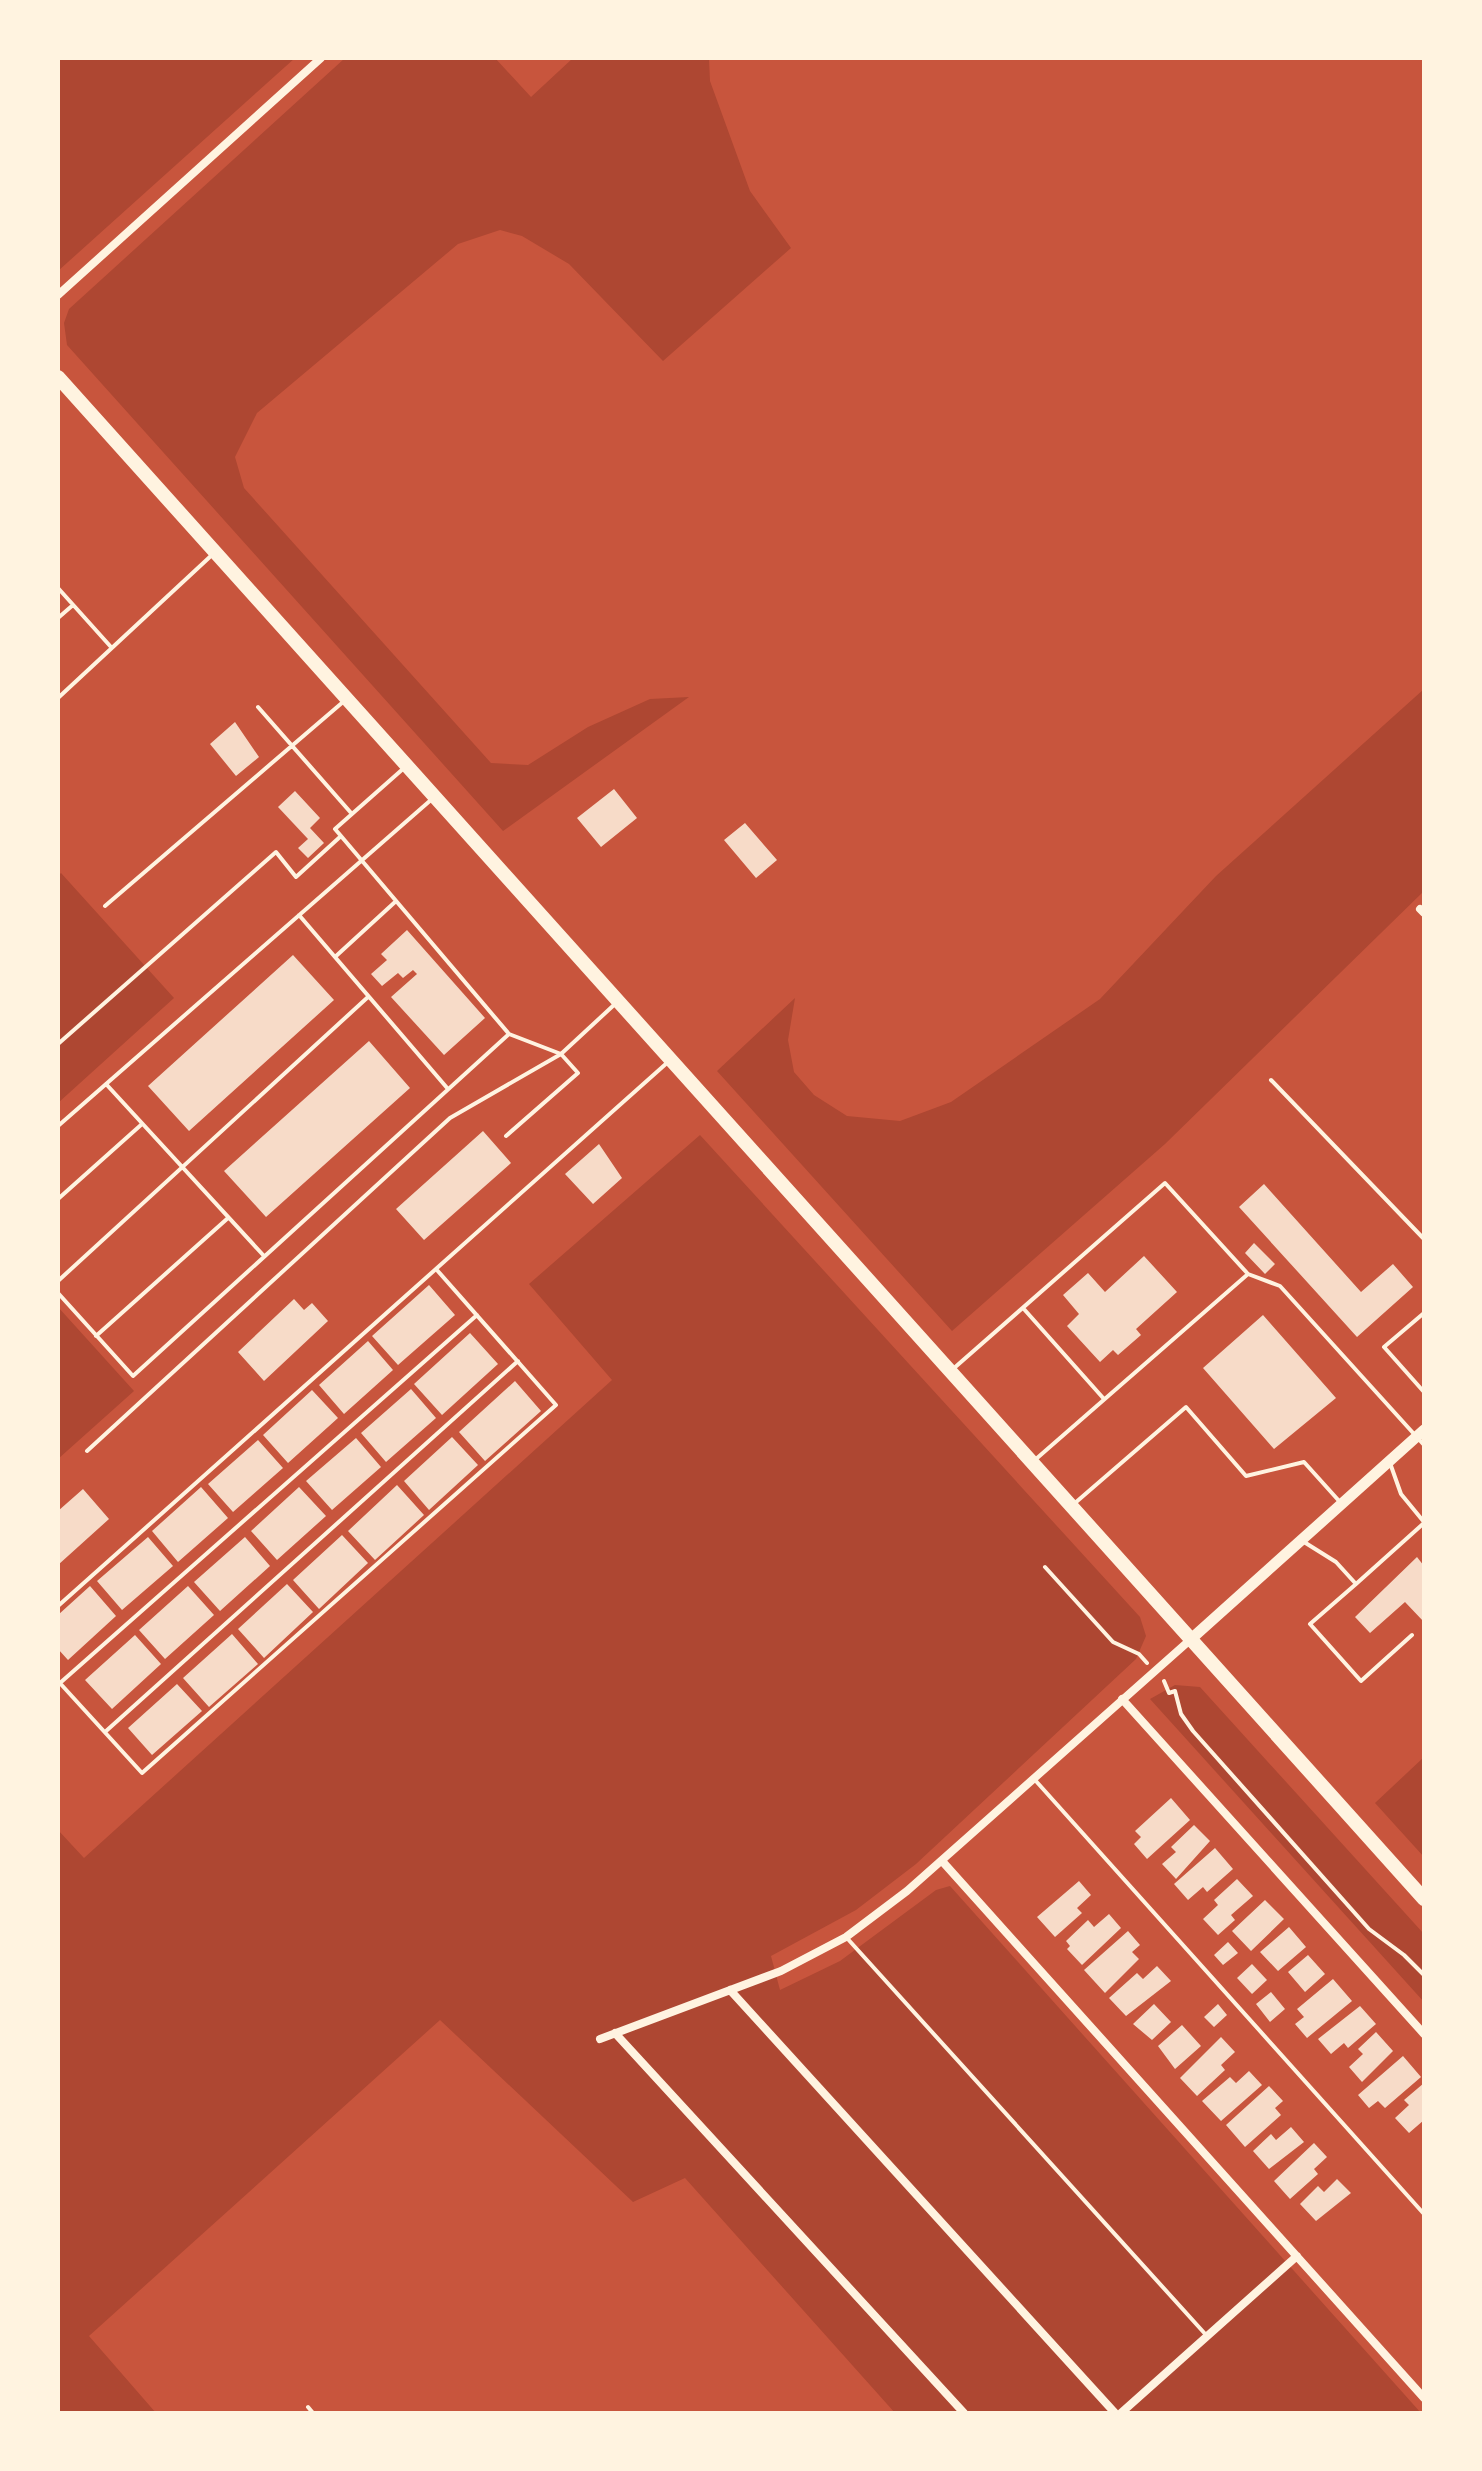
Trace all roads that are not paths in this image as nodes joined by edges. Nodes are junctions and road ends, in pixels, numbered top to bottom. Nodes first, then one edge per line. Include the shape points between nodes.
1 (321, 58) edge
2 (58, 295) edge
3 (58, 377) edge
4 (215, 553) junction
5 (58, 588) edge
6 (73, 605) junction
7 (58, 618) edge
8 (111, 647) junction
9 (58, 698) edge
10 (346, 699) junction
11 (258, 707) dead end
12 (292, 745) junction
13 (406, 766) junction
14 (434, 797) junction
15 (352, 814) junction
16 (341, 836) junction
17 (361, 861) junction
18 (395, 902) junction
19 (105, 906) dead end
20 (299, 915) junction
21 (334, 957) junction
22 (368, 997) junction
23 (617, 1002) junction
24 (509, 1034) junction
25 (58, 1044) edge
26 (561, 1054) junction
27 (670, 1060) junction
28 (1271, 1080) dead end
29 (106, 1084) junction
30 (448, 1089) junction
31 (142, 1124) junction
32 (58, 1126) edge
33 (506, 1136) dead end
34 (182, 1168) junction
35 (58, 1199) edge
36 (228, 1218) junction
37 (1424, 1239) edge
38 (264, 1256) junction
39 (436, 1269) junction
40 (1248, 1274) junction
41 (58, 1281) edge
42 (58, 1293) edge
43 (1023, 1308) junction
44 (1424, 1313) edge
45 (477, 1315) junction
46 (96, 1336) junction
47 (518, 1361) junction
48 (949, 1373) junction
49 (1424, 1392) edge
50 (1105, 1399) junction
51 (1421, 1437) edge
52 (87, 1451) dead end
53 (1389, 1461) junction
54 (1031, 1464) junction
55 (1342, 1504) junction
56 (1070, 1507) junction
57 (1424, 1522) edge
58 (1302, 1540) junction
59 (1356, 1584) junction
60 (58, 1606) edge
61 (1412, 1635) dead end
62 (1190, 1640) junction
63 (59, 1682) edge
64 (1122, 1699) junction
65 (105, 1732) junction
66 (1033, 1779) junction
67 (942, 1861) junction
68 (1424, 1899) edge
69 (846, 1937) junction
70 (730, 1990) junction
71 (615, 2033) junction
72 (1424, 2034) edge
73 (600, 2039) dead end
74 (1424, 2214) edge
75 (1297, 2256) junction
76 (1207, 2336) junction
77 (1424, 2398) edge
78 (308, 2407) dead end
79 (313, 2413) edge
80 (964, 2413) edge
81 (1115, 2413) edge
82 (1121, 2413) edge

1 - 2 street
3 - 4 main road
4 - 8 lane
4 - 10 main road
5 - 6 lane
6 - 7 lane
6 - 8 lane
8 - 9 lane
10 - 12 lane
10 - 13 main road
11 - 12 lane
12 - 15 lane
12 - 19 lane
13 - 14 main road
13 - 15 lane
14 - 17 lane
14 - 23 main road
15 - 16 lane via 335,829
16 - 17 lane
16 - 25 lane via 296,877 276,852
17 - 18 lane
17 - 20 lane
18 - 21 lane
18 - 24 lane
20 - 21 lane
20 - 29 lane
21 - 22 lane
22 - 30 lane
22 - 34 lane
23 - 26 lane
23 - 27 main road
24 - 26 lane
24 - 30 lane
26 - 33 lane via 578,1073
26 - 52 lane via 450,1118
27 - 39 lane
27 - 48 main road
28 - 37 lane
29 - 31 lane
29 - 32 lane
30 - 38 lane
31 - 34 lane
31 - 35 lane
34 - 36 lane
34 - 41 lane
36 - 38 lane
36 - 46 lane
38 - 46 lane via 133,1376
39 - 45 lane
39 - 60 lane
40 - 43 lane via 1165,1183
40 - 50 lane
40 - 51 lane via 1280,1286
42 - 46 lane
43 - 48 lane
43 - 50 lane
44 - 49 lane via 1384,1347
45 - 47 lane
45 - 63 lane
47 - 65 lane
47 - 65 lane via 556,1405 544,1416 142,1773
48 - 54 main road
50 - 54 lane
51 - 53 street
53 - 55 street
53 - 57 lane via 1401,1494
54 - 56 main road
55 - 56 lane via 1304,1462 1246,1476 1186,1407
55 - 58 street
56 - 62 main road
57 - 59 lane
58 - 59 lane via 1336,1562
58 - 62 street
59 - 61 lane via 1310,1624 1361,1681
62 - 64 street
62 - 68 main road
63 - 65 lane
64 - 66 street
64 - 72 street
66 - 67 street
66 - 74 lane
67 - 69 street
67 - 75 street
69 - 70 street
69 - 76 lane
70 - 71 street
70 - 81 street
71 - 73 street
71 - 80 street
75 - 76 street
75 - 77 street
76 - 82 street
78 - 79 lane

